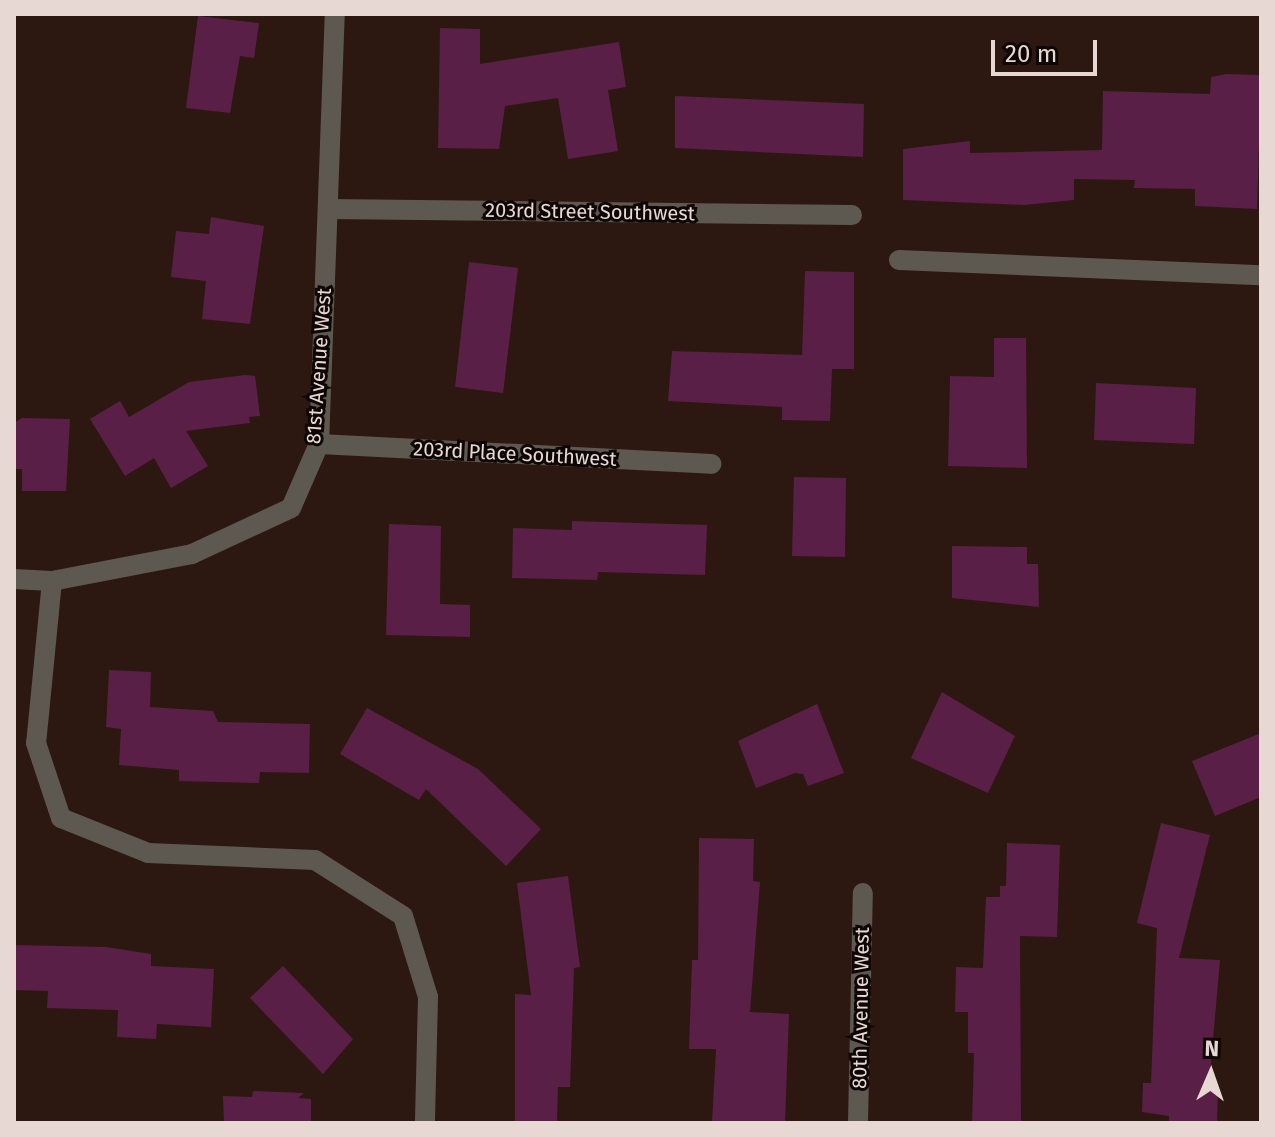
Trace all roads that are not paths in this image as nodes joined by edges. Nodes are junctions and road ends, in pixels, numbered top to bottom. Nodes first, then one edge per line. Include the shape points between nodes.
1 (335, 14) edge
2 (328, 209) junction
3 (852, 215) dead end
4 (899, 260) dead end
5 (1261, 275) edge
6 (319, 444) junction
7 (711, 464) dead end
8 (14, 579) edge
9 (52, 581) junction
10 (863, 893) dead end
11 (425, 1123) edge
12 (858, 1123) edge

1 - 2 street, 81st Avenue West
2 - 3 street, 203rd Street Southwest
2 - 6 street, 81st Avenue West
4 - 5 street
6 - 7 street, 203rd Place Southwest
6 - 9 street, 81st Avenue West via 291,508 192,554
8 - 9 street, 81st Avenue West
9 - 11 street via 36,743 61,818 148,853 315,860 403,916 428,997
10 - 12 street, 80th Avenue West

